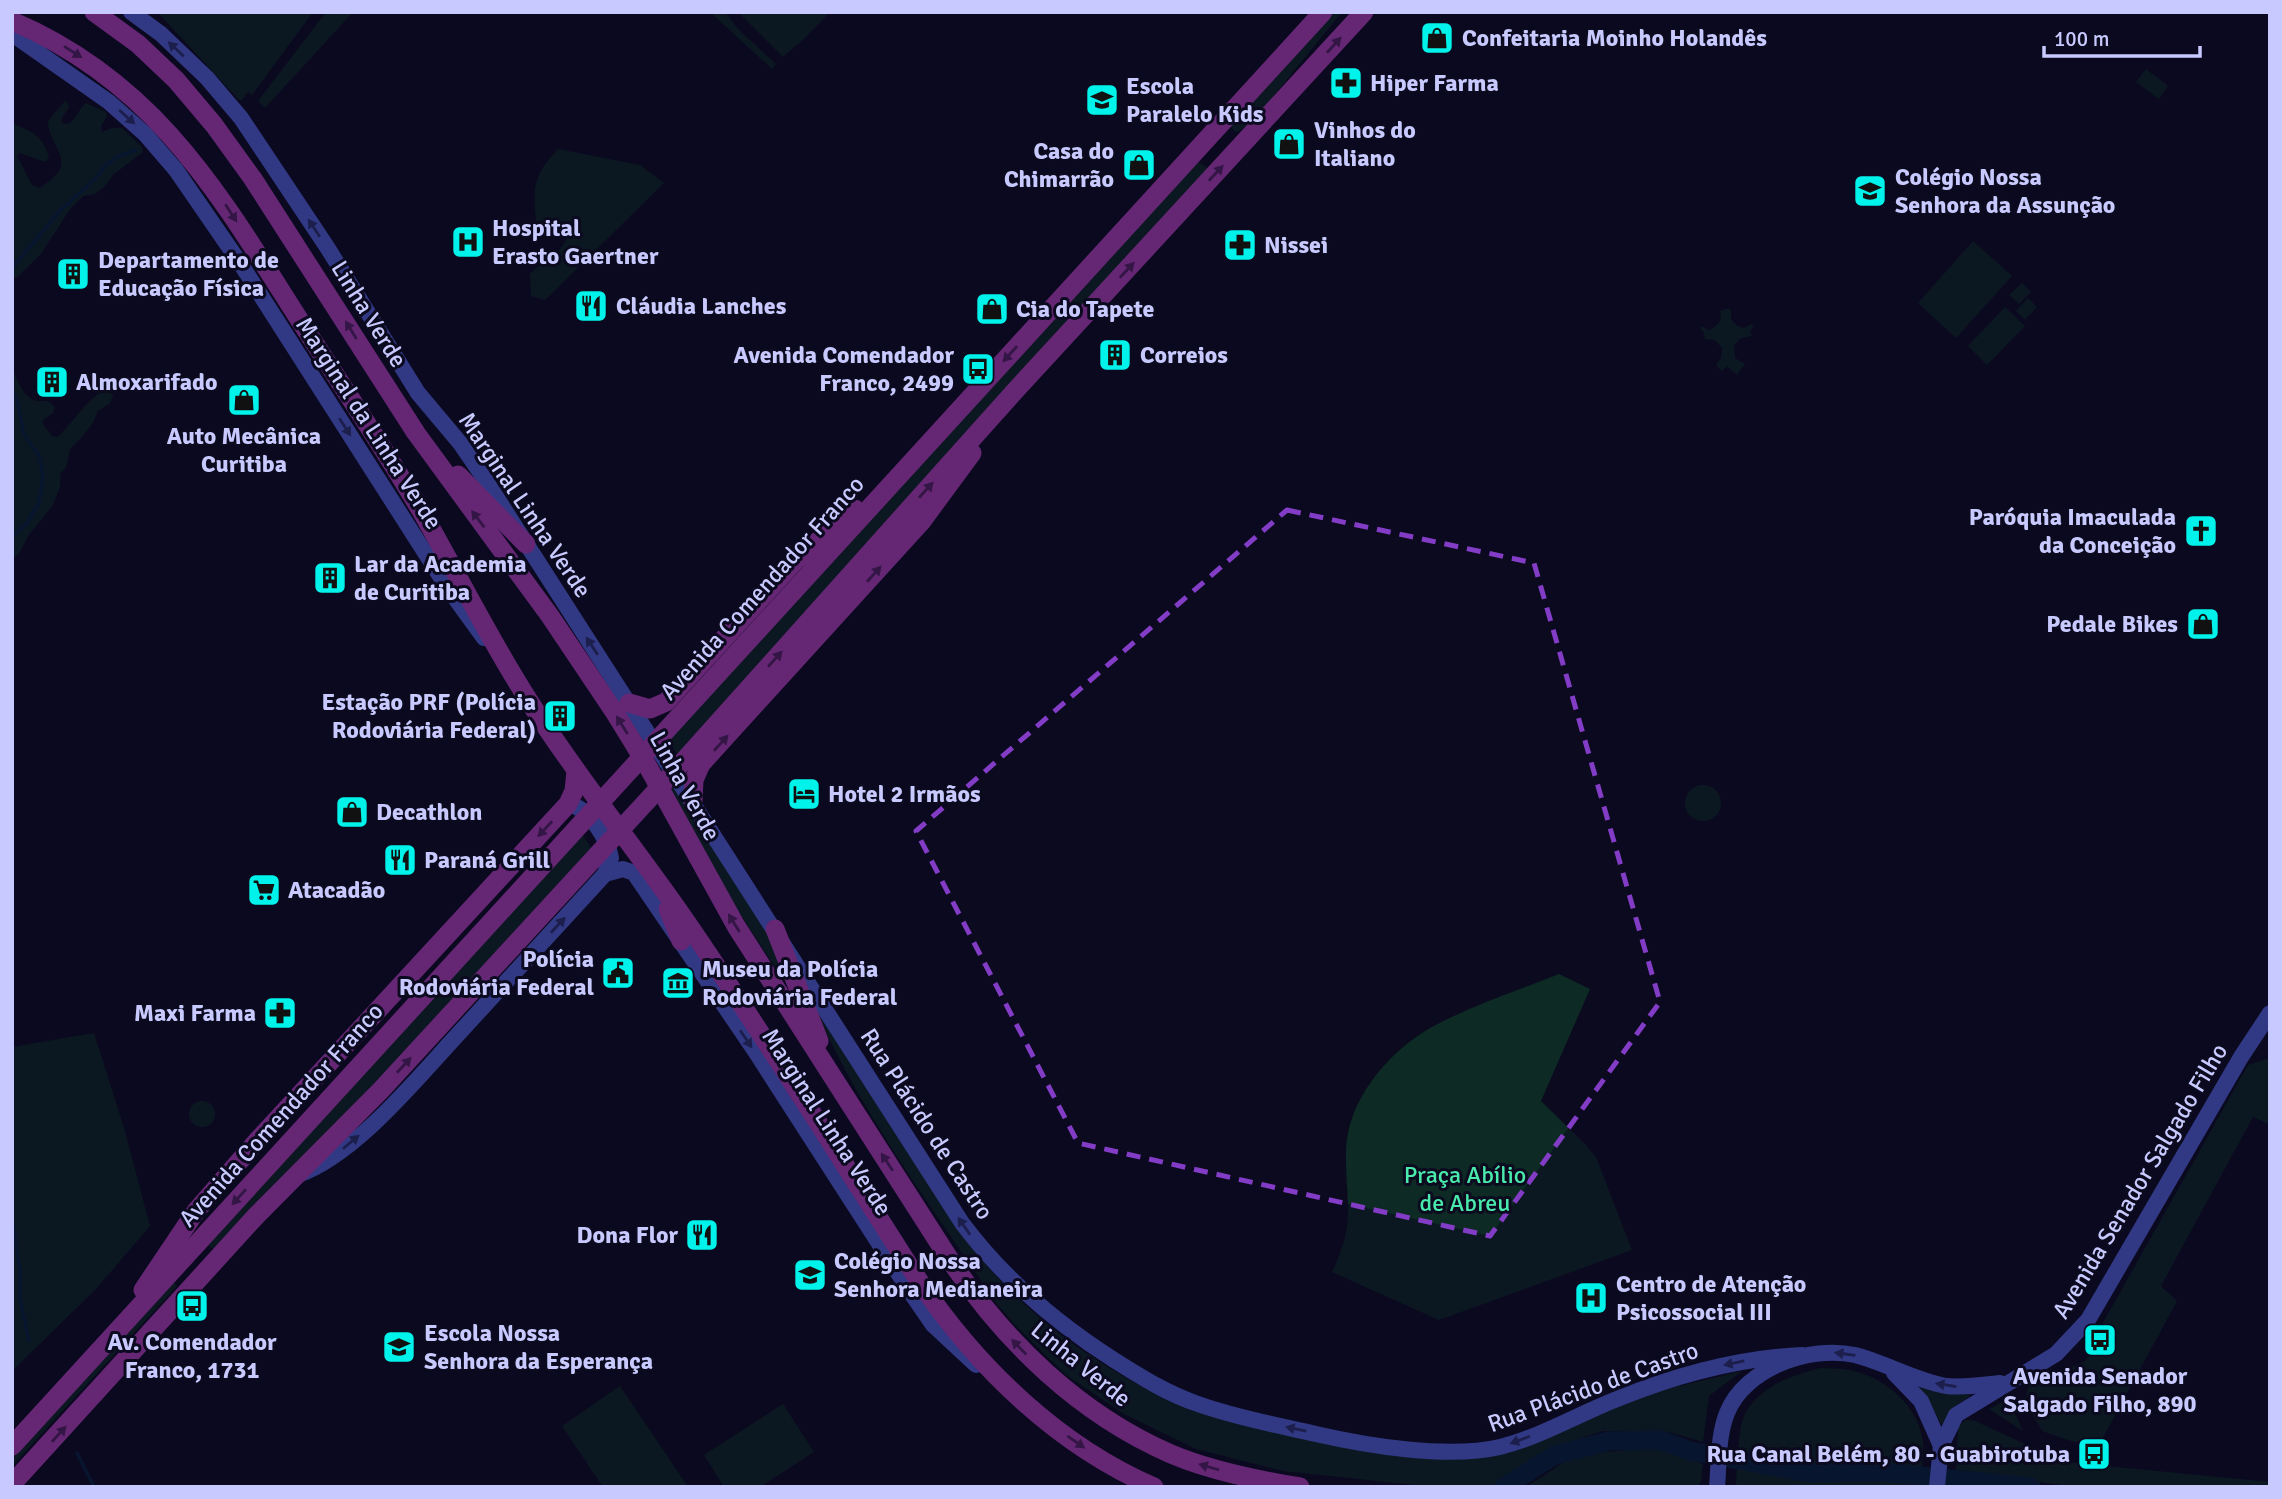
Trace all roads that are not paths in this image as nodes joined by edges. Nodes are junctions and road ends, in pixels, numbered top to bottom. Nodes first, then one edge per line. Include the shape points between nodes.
1 (94, 12) edge
2 (131, 12) edge
3 (1323, 12) edge
4 (1364, 12) edge
5 (12, 21) edge
6 (12, 34) edge
7 (1254, 133) junction
8 (1200, 147) junction
9 (1014, 392) junction
10 (416, 433) junction
11 (910, 464) junction
12 (526, 544) junction
13 (507, 666) junction
14 (629, 703) junction
15 (576, 771) junction
16 (693, 801) junction
17 (568, 804) junction
18 (601, 865) junction
19 (654, 876) junction
20 (775, 929) junction
21 (681, 941) junction
22 (2270, 1013) edge
23 (837, 1084) junction
24 (318, 1111) junction
25 (237, 1165) junction
26 (122, 1326) junction
27 (1802, 1355) junction
28 (1887, 1368) junction
29 (2007, 1382) junction
30 (1022, 1400) junction
31 (12, 1446) edge
32 (1941, 1446) junction
33 (12, 1484) edge
34 (1154, 1487) edge
35 (1300, 1487) edge
36 (1717, 1487) edge
37 (1937, 1487) edge

10 -> 1 highway, Linha Verde via 295,242 214,125 158,62
12 -> 2 main road, Marginal Linha Verde via 477,466 418,393 241,118 198,69
3 - 8 highway, Avenida Comendador Franco
7 -> 4 highway, Avenida Comendador Franco
5 -> 13 highway via 69,49 123,88 201,170 407,488
6 -> 13 main road, Marginal da Linha Verde via 109,102 176,170 453,597
7 - 8 highway via 1224,145
9 -> 7 highway, Avenida Comendador Franco
8 -> 11 highway, Avenida Comendador Franco
16 -> 9 highway via 701,764 928,515
18 -> 9 highway, Avenida Comendador Franco via 680,765
10 - 12 highway
23 -> 10 highway, Linha Verde via 723,905 615,713 545,608
11 - 14 highway via 810,546 666,702 650,709
11 - 24 highway, Avenida Comendador Franco
14 -> 12 main road, Marginal Linha Verde
13 - 15 highway
14 - 16 main road, Marginal Linha Verde
15 - 17 highway
15 - 19 highway
16 - 20 main road, Rua Plácido de Castro
17 - 18 main road via 580,808 606,841 611,858
17 -> 25 highway
18 - 21 main road, Marginal Linha Verde via 634,873
33 -> 18 highway, Avenida Comendador Franco via 293,1176
19 - 21 highway
19 - 30 highway via 938,1309 970,1350
20 - 23 highway
27 -> 20 main road, Rua Plácido de Castro via 1750,1360 1689,1374 1513,1443 1473,1450 1357,1443 1250,1420 1187,1400 1142,1378 1071,1332 983,1250
21 -> 30 main road, Marginal Linha Verde via 933,1325
22 - 29 main road, Avenida Senador Salgado Filho via 2088,1320 2056,1354
35 -> 23 highway, Linha Verde via 1172,1454 1107,1419 1044,1371 974,1294
24 - 25 highway via 262,1154
24 -> 26 highway, Avenida Comendador Franco
25 - 26 highway via 196,1211
26 - 31 highway, Avenida Comendador Franco
28 -> 27 main road, Avenida Senador Salgado Filho via 1845,1353
27 - 36 main road, Avenida Senador Salgado Filho via 1771,1368 1730,1407 1722,1433
29 -> 28 main road, Avenida Senador Salgado Filho via 1948,1386
28 - 32 main road via 1921,1401
29 - 32 main road via 1956,1415
30 -> 34 highway via 1093,1454
32 - 37 main road

